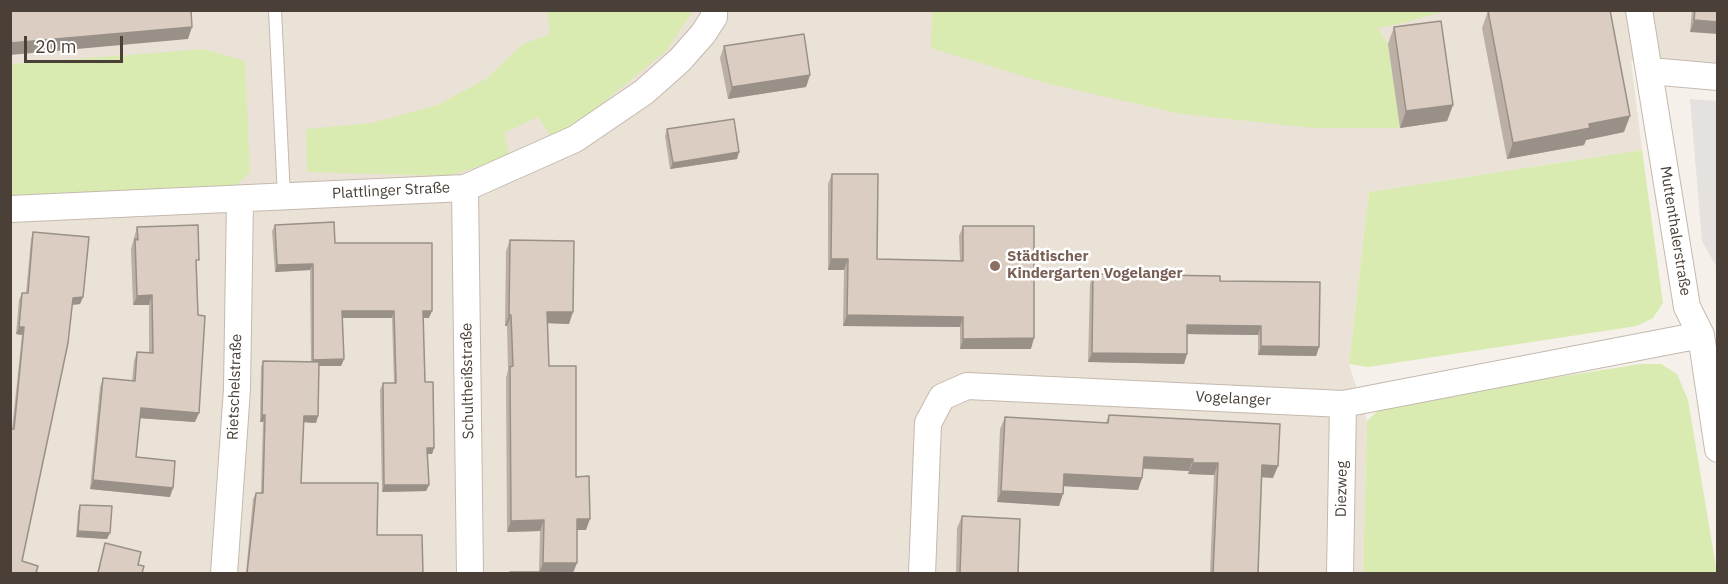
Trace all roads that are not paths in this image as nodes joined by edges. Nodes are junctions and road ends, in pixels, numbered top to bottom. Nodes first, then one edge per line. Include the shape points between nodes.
1 (275, 10) edge
2 (1639, 10) edge
3 (714, 14) edge
4 (1650, 71) junction
5 (1718, 77) edge
6 (465, 188) junction
7 (284, 197) junction
8 (240, 199) junction
9 (10, 209) edge
10 (1709, 339) edge
11 (1343, 404) junction
12 (1718, 449) edge
13 (224, 573) edge
14 (470, 573) edge
15 (922, 573) edge
16 (1340, 573) edge

1 - 7 lane
2 - 4 street, Muttenthalerstraße
3 - 6 street, Plattlinger Straße via 703,34 680,60 644,92 575,139
4 - 5 street
4 - 10 street, Muttenthalerstraße via 1688,307
6 - 7 street, Plattlinger Straße
6 - 14 street, Schultheißstraße
7 - 8 street, Plattlinger Straße
8 - 9 street, Plattlinger Straße
8 - 13 street, Rietschelstraße via 237,389
10 - 11 street, Vogelanger
10 - 12 street, Muttenthalerstraße
11 - 15 street, Vogelanger via 967,386 942,397 928,423
11 - 16 street, Diezweg

